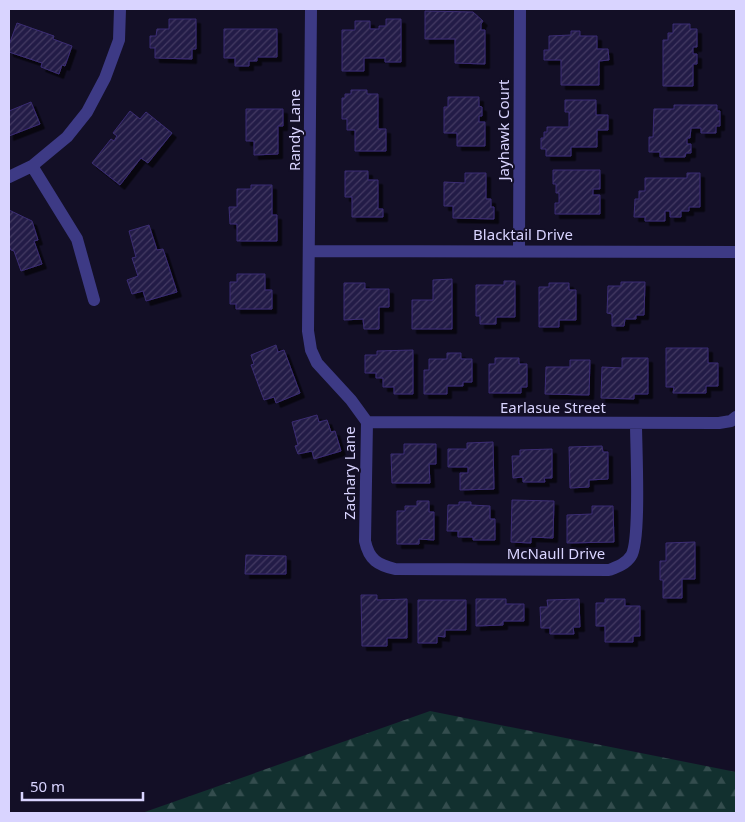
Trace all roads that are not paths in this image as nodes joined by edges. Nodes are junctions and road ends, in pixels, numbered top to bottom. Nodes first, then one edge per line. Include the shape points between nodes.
1 (120, 9) edge
2 (311, 9) edge
3 (520, 9) edge
4 (32, 166) junction
5 (9, 177) edge
6 (519, 250) junction
7 (310, 251) junction
8 (736, 252) edge
9 (94, 300) dead end
10 (736, 417) edge
11 (367, 422) junction
12 (636, 424) junction
13 (376, 562) joint

1 - 4 street via 119,40 106,78 88,112 68,137
2 - 7 street, Randy Lane
3 - 6 street, Jayhawk Court
4 - 5 street
4 - 9 street via 77,239
6 - 7 street, Blacktail Drive
6 - 8 street, Blacktail Drive
7 - 11 street, Zachary Lane via 308,332 311,350 317,363 352,400
10 - 12 street, Earlasue Street via 719,423
11 - 12 street, Earlasue Street
11 - 13 street, Zachary Lane via 365,541 367,553
12 - 13 street, McNaull Drive via 637,535 632,556 622,566 609,570 395,569

